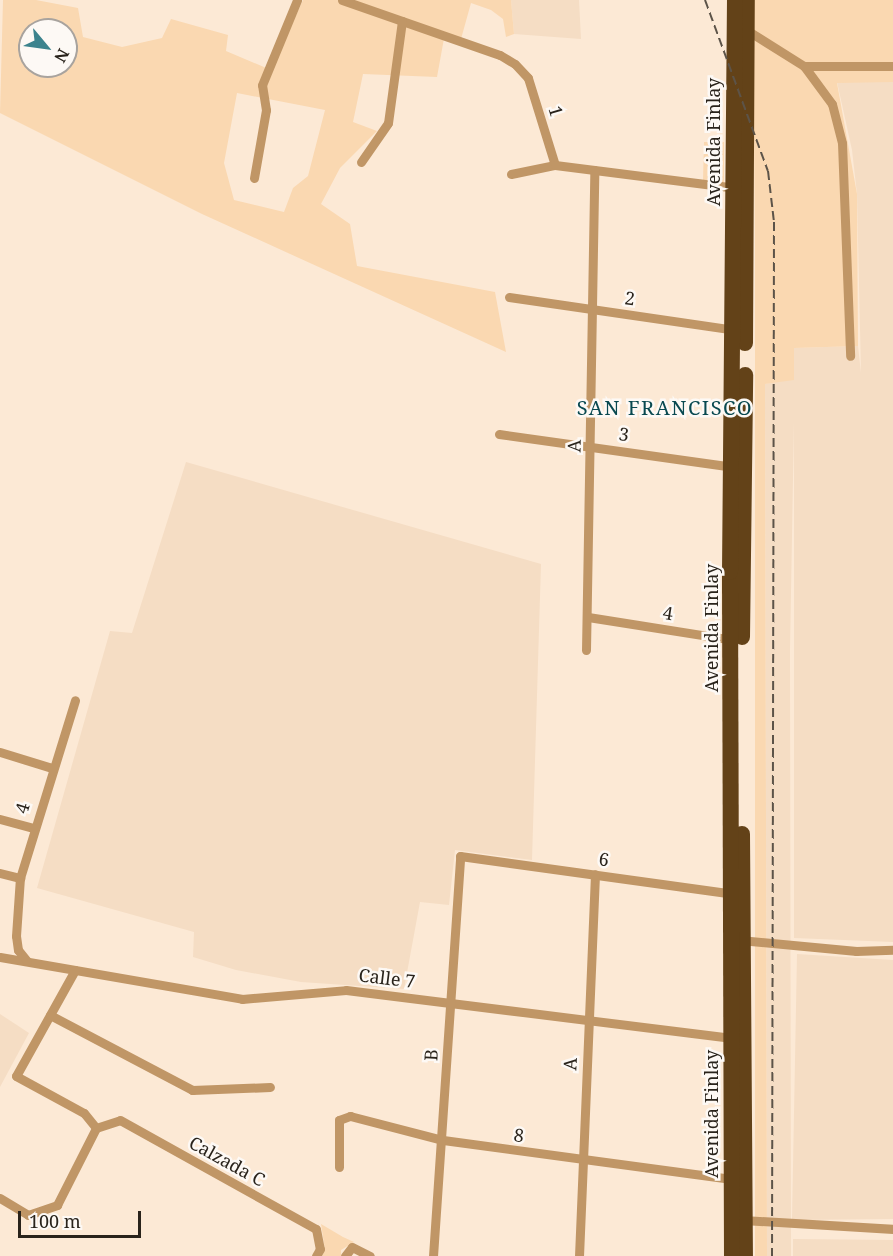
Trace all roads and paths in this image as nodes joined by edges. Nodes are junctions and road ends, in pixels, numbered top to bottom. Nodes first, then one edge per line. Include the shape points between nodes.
1 (297, 0) edge
2 (342, 0) edge
3 (735, 0) edge
4 (747, 0) edge
5 (402, 21) junction
6 (741, 27) junction
7 (804, 66) junction
8 (893, 66) edge
9 (361, 162) dead end
10 (555, 165) junction
11 (594, 171) junction
12 (511, 174) dead end
13 (254, 178) dead end
14 (739, 188) junction
15 (509, 297) dead end
16 (592, 309) junction
17 (740, 330) junction
18 (850, 356) dead end
19 (499, 434) dead end
20 (591, 446) junction
21 (739, 468) junction
22 (588, 617) junction
23 (736, 641) junction
24 (585, 650) dead end
25 (75, 700) dead end
26 (0, 752) edge
27 (52, 768) junction
28 (0, 819) edge
29 (34, 828) junction
30 (460, 856) joint
31 (0, 873) edge
32 (595, 874) junction
33 (21, 878) junction
34 (736, 894) junction
35 (737, 940) junction
36 (893, 950) edge
37 (0, 957) edge
38 (27, 961) junction
39 (75, 970) junction
40 (450, 1003) junction
41 (50, 1015) junction
42 (588, 1020) junction
43 (737, 1038) junction
44 (270, 1087) dead end
45 (96, 1128) junction
46 (443, 1140) junction
47 (582, 1160) junction
48 (339, 1167) dead end
49 (738, 1179) junction
50 (0, 1198) edge
51 (738, 1220) junction
52 (893, 1229) edge
53 (316, 1256) edge
54 (345, 1256) edge
55 (370, 1256) edge
56 (433, 1256) edge
57 (579, 1256) edge
58 (732, 1256) edge
59 (745, 1256) edge

1 - 13 street via 262,85 266,110
2 - 5 street, 1
3 - 6 highway, Avenida Finlay
4 - 6 highway, Avenida Finlay
5 - 9 street via 388,123
5 - 10 street, 1 via 500,55 515,64 528,78
6 - 7 street
6 - 14 highway, Avenida Finlay
7 - 8 street
7 - 18 street via 832,104 842,143
10 - 11 street
10 - 12 street
11 - 14 street
11 - 16 street, A
14 - 17 highway, Avenida Finlay
15 - 16 street, 2
16 - 17 street, 2
16 - 20 street, A
17 - 21 highway, Avenida Finlay
19 - 20 street, 3
20 - 21 street, 3
20 - 22 street, A
21 - 23 highway, Avenida Finlay
22 - 23 street, 4
22 - 24 street, A
23 - 34 highway, Avenida Finlay
25 - 27 street, 4
26 - 27 street
27 - 29 street, 4
28 - 29 street
29 - 33 street, 4
30 - 32 street, 6
30 - 40 street, B
31 - 33 street
32 - 34 street, 6
32 - 42 street, A
33 - 38 street, 4 via 16,936 18,951
34 - 35 highway, Avenida Finlay
35 - 36 street via 856,951
35 - 43 highway, Avenida Finlay
37 - 38 street, Calle 7
38 - 39 street, Calle 7
39 - 40 street, Calle 7 via 242,999 345,990
39 - 41 street
40 - 42 street, Calle 7
40 - 46 street, B
41 - 44 street via 192,1090
41 - 45 street via 16,1076 84,1113
42 - 43 street, Calle 7
42 - 47 street, A
43 - 49 highway, Avenida Finlay
45 - 50 street via 57,1205 28,1215
45 - 53 street, Calzada C via 120,1120 316,1229 320,1249
46 - 47 street, 8
46 - 48 street, 8 via 350,1116 339,1120
46 - 56 street, B
47 - 49 street, 8
47 - 57 street, A
49 - 51 highway, Avenida Finlay
51 - 52 street
51 - 58 highway, Avenida Finlay
51 - 59 highway, Avenida Finlay
54 - 55 street via 352,1247

